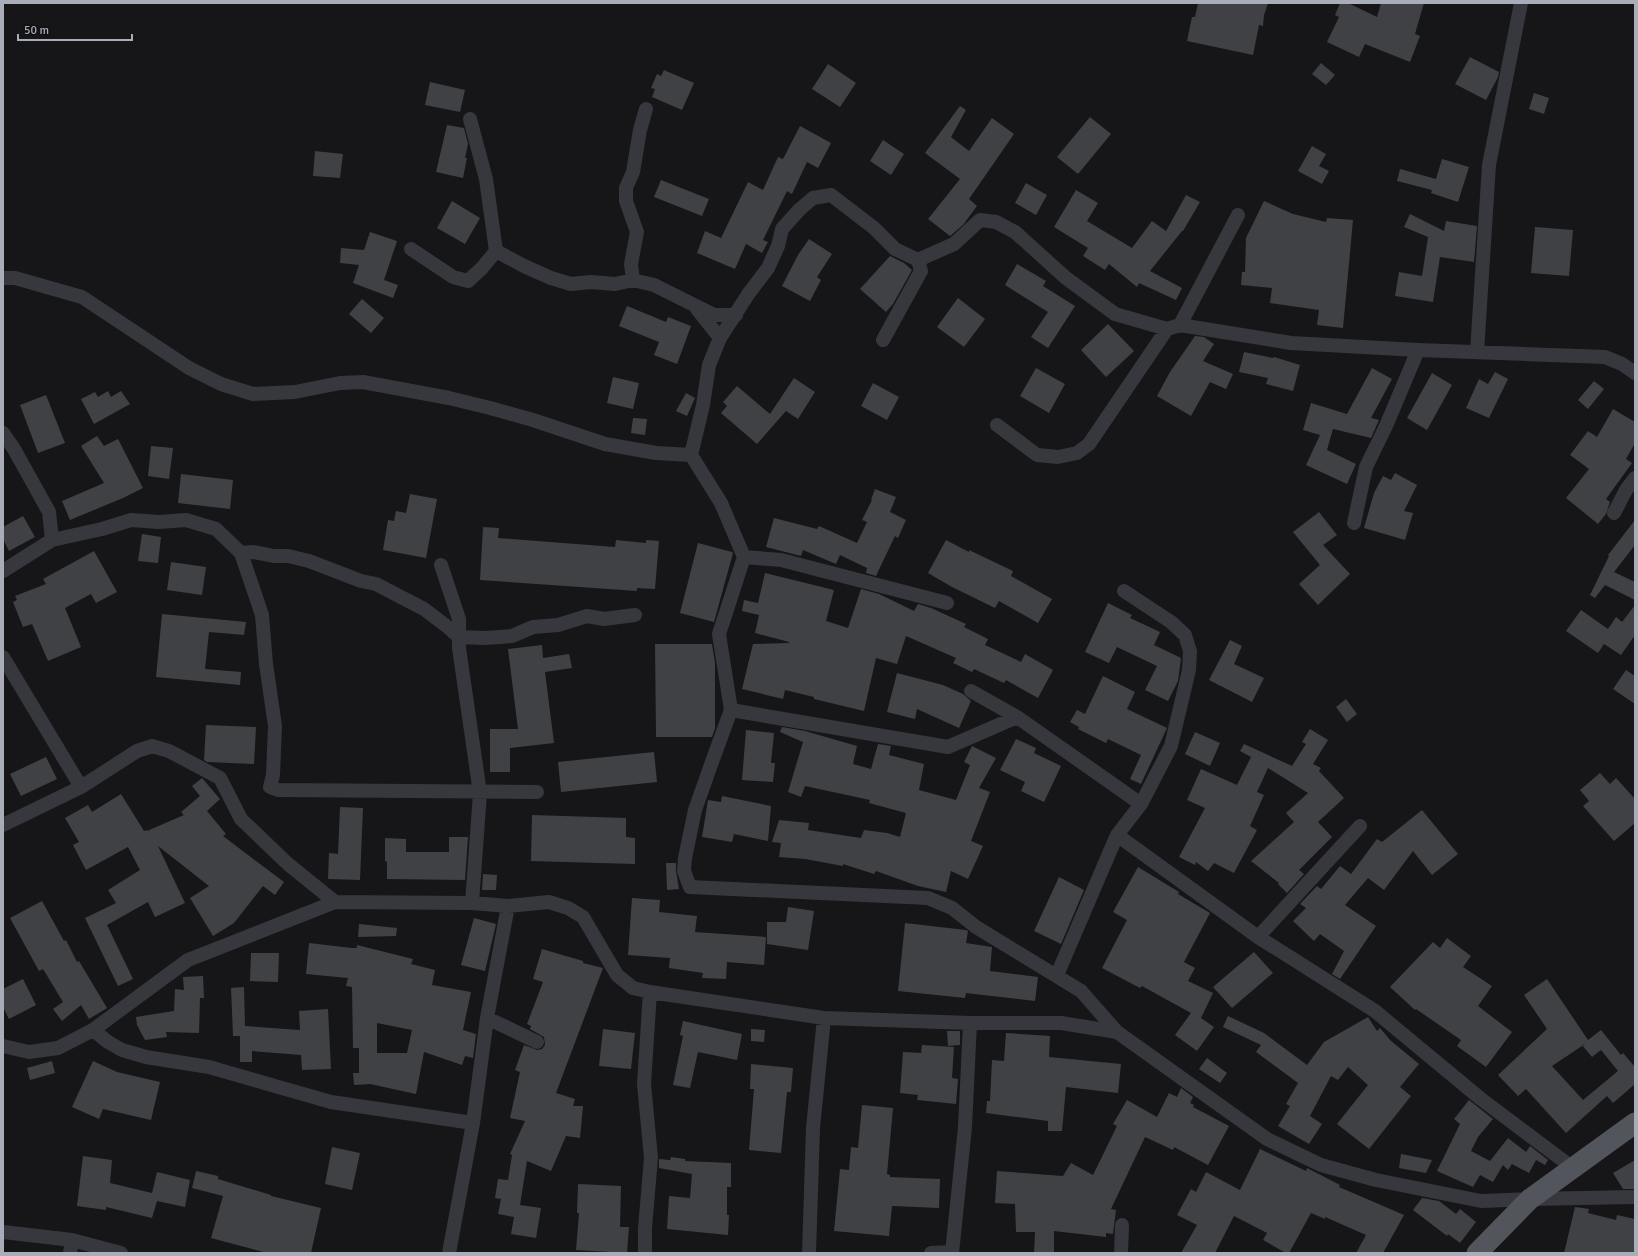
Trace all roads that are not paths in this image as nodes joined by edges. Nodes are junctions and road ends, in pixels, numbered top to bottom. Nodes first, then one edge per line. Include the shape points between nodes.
1 (1521, 3) edge
2 (646, 109) dead end
3 (470, 119) dead end
4 (1238, 215) dead end
5 (411, 249) dead end
6 (496, 251) junction
7 (918, 260) junction
8 (3, 278) edge
9 (633, 280) junction
10 (695, 307) junction
11 (736, 314) junction
12 (1173, 327) junction
13 (720, 338) junction
14 (883, 340) dead end
15 (1418, 350) junction
16 (1477, 352) junction
17 (1635, 373) edge
18 (997, 425) dead end
19 (3, 433) edge
20 (691, 455) junction
21 (1635, 478) edge
22 (1614, 513) dead end
23 (1354, 523) dead end
24 (52, 540) junction
25 (241, 553) junction
26 (744, 557) junction
27 (441, 565) dead end
28 (3, 571) edge
29 (1124, 591) dead end
30 (947, 603) dead end
31 (635, 615) dead end
32 (459, 637) junction
33 (3, 657) edge
34 (971, 691) dead end
35 (731, 710) junction
36 (1017, 717) junction
37 (80, 787) junction
38 (480, 792) junction
39 (537, 792) dead end
40 (1141, 804) junction
41 (3, 826) edge
42 (1360, 826) dead end
43 (1117, 835) junction
44 (335, 902) junction
45 (472, 903) junction
46 (508, 906) junction
47 (1258, 937) junction
48 (1057, 975) junction
49 (650, 992) junction
50 (487, 1018) junction
51 (824, 1018) junction
52 (970, 1023) junction
53 (93, 1030) junction
54 (1117, 1032) junction
55 (537, 1042) dead end
56 (3, 1046) edge
57 (473, 1123) junction
58 (1635, 1123) edge
59 (1574, 1168) junction
60 (1635, 1197) edge
61 (1530, 1198) junction
62 (1122, 1225) dead end
63 (3, 1232) edge
64 (71, 1247) edge
65 (952, 1252) edge
66 (121, 1253) edge
67 (449, 1253) edge
68 (645, 1253) edge
69 (809, 1253) edge
70 (931, 1253) edge
71 (1121, 1253) edge
72 (1477, 1253) edge

1 - 16 street via 1489,165
2 - 9 street via 633,172 626,188 626,201 637,232 631,264
3 - 6 street via 486,179
4 - 12 street
5 - 6 street via 453,277 468,281
6 - 9 street via 551,278 571,284 615,284
7 - 11 street via 895,249 874,228 831,196 813,198 782,229 768,268
7 - 12 street via 954,244 980,220 996,222 1015,232 1066,278 1114,314
7 - 14 street via 921,271
8 - 20 street via 15,278 82,297 189,368 221,384 253,394 295,392 340,383 363,382 490,408 606,444 656,453
9 - 10 street via 654,285
10 - 11 street via 714,315
10 - 13 street
11 - 13 street
12 - 15 street via 1291,343
12 - 18 street via 1089,444 1077,453 1058,457 1037,455
13 - 20 street via 709,365 703,406
15 - 16 street
15 - 23 street via 1366,467
16 - 17 street via 1604,357 1622,364
19 - 24 street via 49,512
20 - 26 street via 721,503
21 - 22 street
24 - 25 street via 131,520 186,520 216,529
24 - 28 street
25 - 32 street via 288,556 376,584 424,609
25 - 38 street via 262,615 275,726 273,775 270,787 278,790
26 - 30 street via 780,560
26 - 35 street via 719,634
27 - 32 street via 459,620
29 - 40 street via 1186,635 1190,651 1189,670 1171,746
31 - 32 street via 604,619 587,616 558,625 533,627 512,636
32 - 38 street via 458,648
33 - 37 street
34 - 36 street
35 - 36 street via 948,747
35 - 48 street via 694,817 684,864 690,888 928,898 952,908 976,927
36 - 40 street
37 - 41 street
37 - 44 street via 137,752 152,746 169,751 220,778 241,818 288,864
38 - 39 street
38 - 45 street
40 - 43 street
42 - 47 street
43 - 47 street
43 - 48 street
44 - 45 street
44 - 53 street via 188,960
45 - 46 street
46 - 49 street via 549,902 568,908 583,917 617,975 633,988
46 - 50 street
47 - 59 street via 1375,1011 1481,1099
48 - 54 street via 1081,991
49 - 51 street
49 - 68 street via 644,1084 651,1158
50 - 55 street
50 - 57 street
51 - 52 street
51 - 69 street via 813,1128
52 - 54 street via 1061,1024
52 - 65 street via 965,1126
53 - 56 street via 58,1048 29,1052
53 - 57 street via 122,1050 146,1057 209,1067 331,1102
54 - 61 street via 1267,1140 1321,1165 1376,1180 1481,1201
57 - 67 street
58 - 59 main road
59 - 61 main road
60 - 61 street
61 - 72 main road
62 - 71 street
63 - 64 street
64 - 66 street
65 - 70 street

